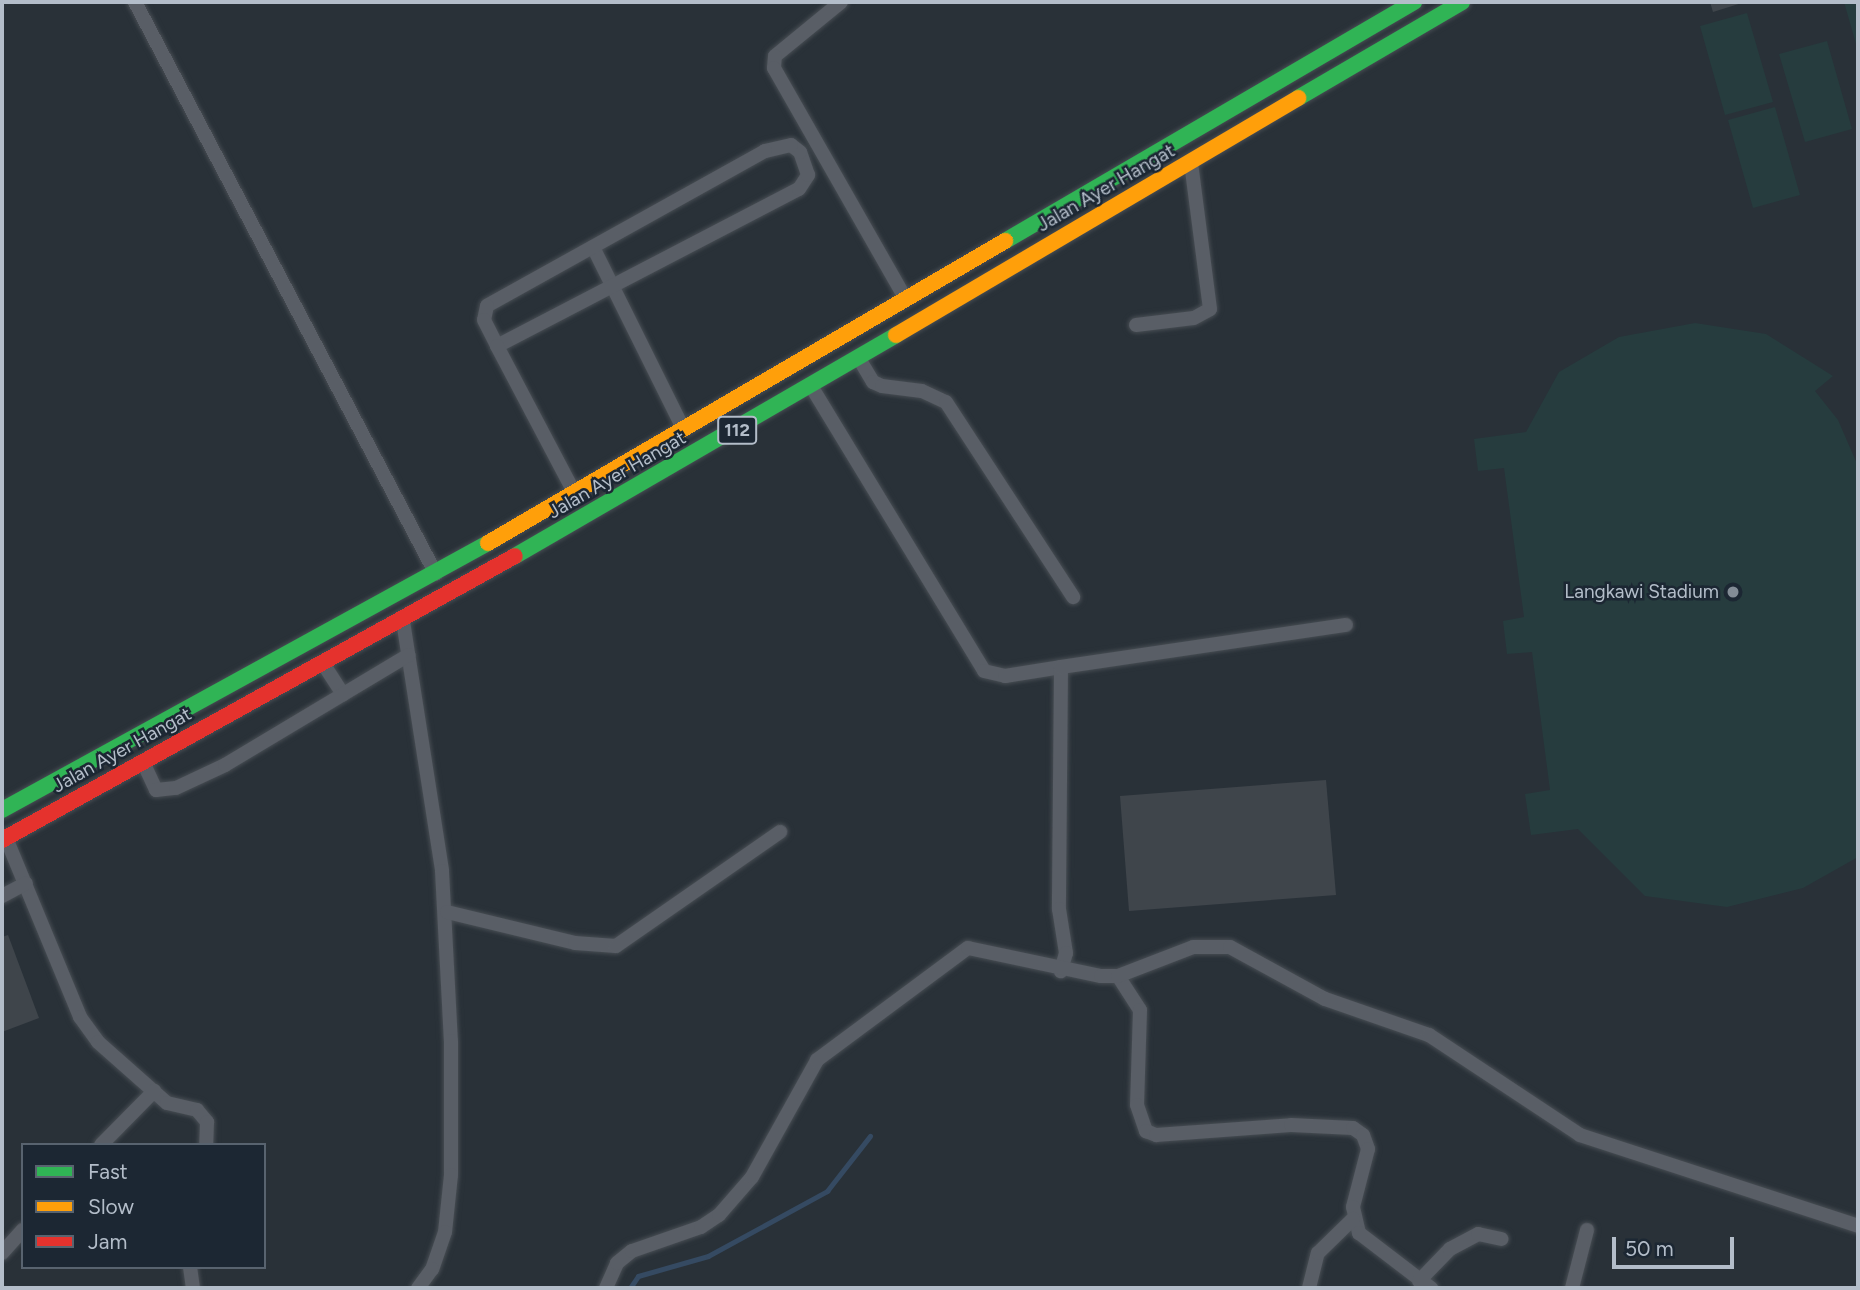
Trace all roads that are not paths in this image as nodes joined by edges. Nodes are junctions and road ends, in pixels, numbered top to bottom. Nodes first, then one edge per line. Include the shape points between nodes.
1 (135, 2) edge
2 (841, 2) edge
3 (1414, 2) edge
4 (1462, 2) edge
5 (1191, 163) junction
6 (593, 247) junction
7 (610, 289) junction
8 (905, 298) junction
9 (1136, 325) dead end
10 (497, 346) junction
11 (858, 357) junction
12 (811, 386) junction
13 (684, 430) junction
14 (574, 492) junction
15 (436, 574) junction
16 (1073, 597) dead end
17 (403, 621) junction
18 (1346, 625) dead end
19 (409, 655) junction
20 (324, 665) junction
21 (1062, 667) junction
22 (343, 694) junction
23 (142, 762) junction
24 (2, 810) edge
25 (779, 832) dead end
26 (4, 839) edge
27 (26, 883) junction
28 (2, 895) edge
29 (447, 912) junction
30 (1062, 971) junction
31 (1118, 976) junction
32 (154, 1091) junction
33 (103, 1143) edge
34 (206, 1143) edge
35 (1353, 1219) junction
36 (1858, 1226) edge
37 (1587, 1230) dead end
38 (21, 1232) edge
39 (1501, 1239) dead end
40 (2, 1253) edge
41 (190, 1269) edge
42 (1425, 1285) edge
43 (193, 1288) edge
44 (418, 1288) edge
45 (606, 1288) edge
46 (1309, 1288) edge
47 (1572, 1288) edge

1 - 15 street
2 - 8 street via 775,56 774,68
3 - 8 main road, Jalan Ayer Hangat / 112
4 - 5 main road, Jalan Ayer Hangat / 112
5 - 9 street via 1210,309 1194,318
5 - 11 main road, Jalan Ayer Hangat / 112
6 - 7 street
6 - 7 street via 779,145 791,145 806,161 808,175 799,189
6 - 10 street via 487,306 484,320
7 - 10 street
7 - 13 street
8 - 13 main road, Jalan Ayer Hangat / 112
10 - 14 street
11 - 12 main road, Jalan Ayer Hangat / 112
11 - 16 street via 873,382 922,391 946,402
12 - 17 main road, Jalan Ayer Hangat / 112
12 - 21 street via 984,671 1005,676
13 - 14 main road, Jalan Ayer Hangat / 112
14 - 15 main road, Jalan Ayer Hangat / 112
15 - 24 main road, Jalan Ayer Hangat / 112
17 - 19 street
17 - 20 main road, Jalan Ayer Hangat / 112
18 - 21 street
19 - 22 street
19 - 29 street
20 - 22 street
20 - 23 main road, Jalan Ayer Hangat / 112
21 - 30 street via 1059,909 1066,953
22 - 23 street via 225,765 177,788 156,790
23 - 26 main road, Jalan Ayer Hangat / 112
25 - 29 street via 616,946 575,943
26 - 27 street
27 - 28 street
27 - 32 street via 80,1017 98,1042
29 - 44 street via 451,1175 440,1251
30 - 31 street
30 - 45 street via 986,948 958,952 817,1060 752,1177 719,1215 701,1227 632,1251 618,1263
31 - 35 street via 1140,1010 1136,1105 1146,1131 1156,1135 1291,1125 1353,1128 1363,1135 1368,1149
31 - 36 street via 1193,947 1230,947 1325,999 1429,1035 1580,1135
32 - 33 street
32 - 34 street via 167,1103 197,1110 207,1122
35 - 42 street via 1359,1233
35 - 46 street via 1318,1253
37 - 47 street
38 - 40 street
39 - 42 street via 1478,1234 1450,1249
41 - 43 street

